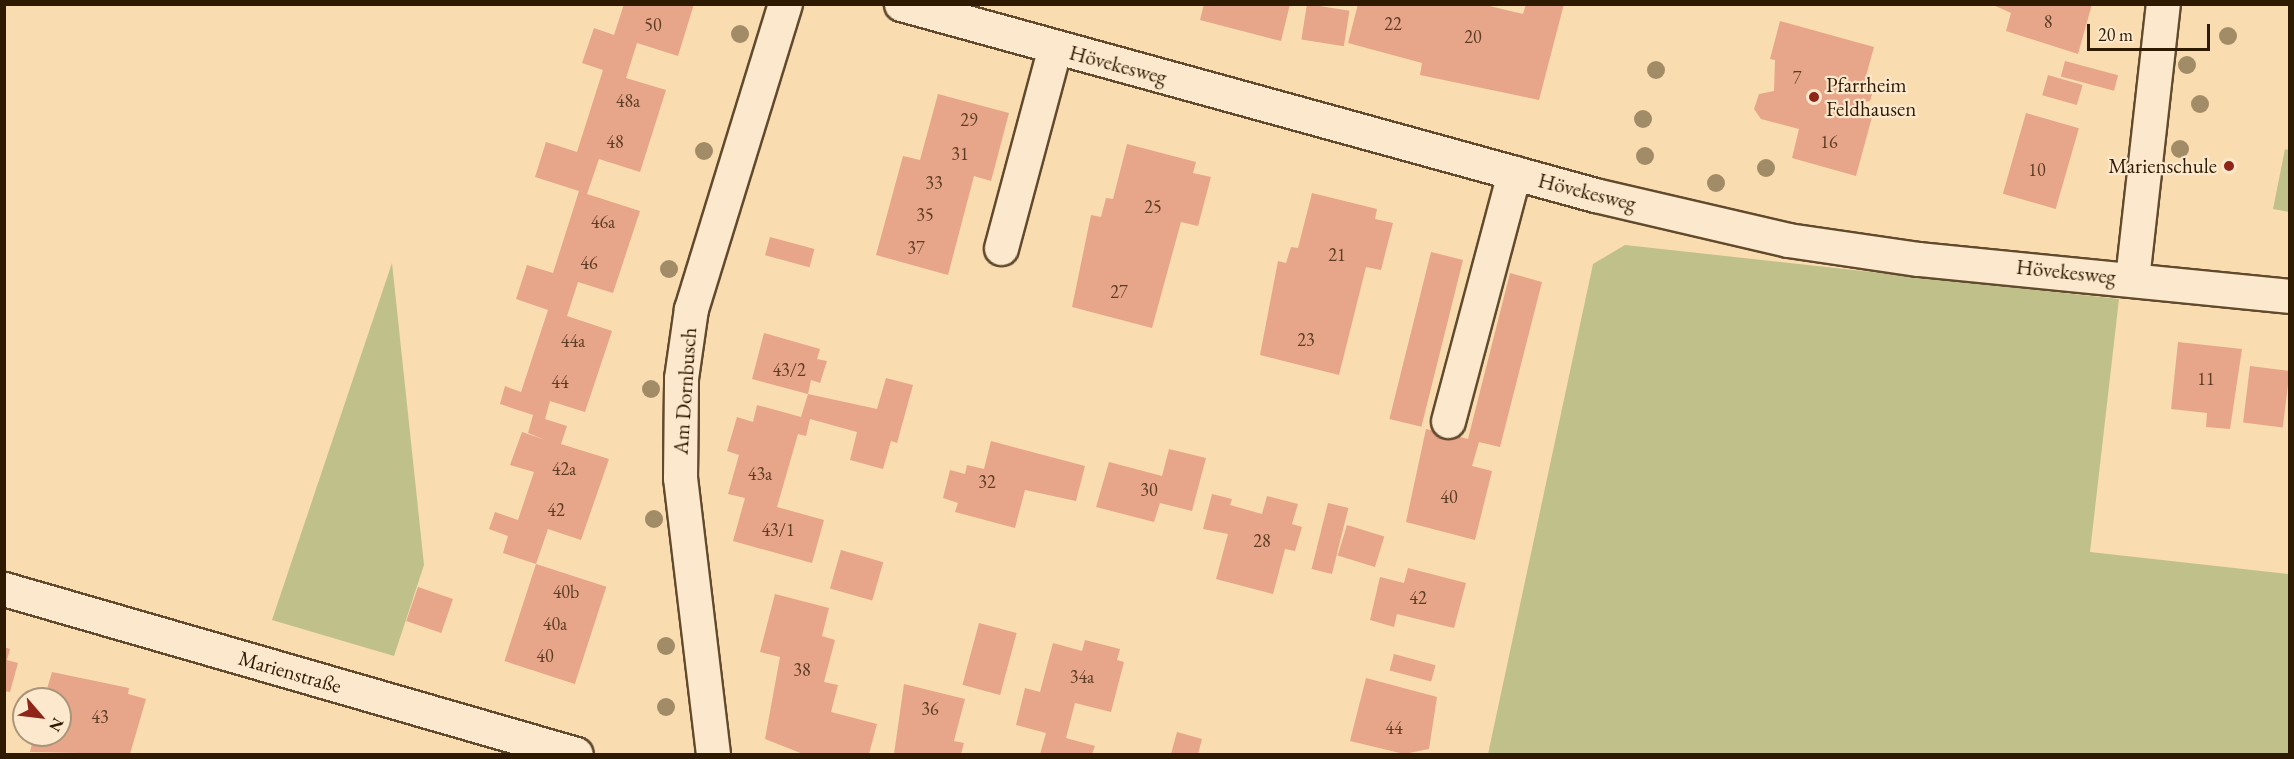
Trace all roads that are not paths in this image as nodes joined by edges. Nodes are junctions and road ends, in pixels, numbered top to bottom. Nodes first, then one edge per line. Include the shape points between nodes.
1 (785, 4) edge
2 (901, 4) edge
3 (2163, 4) edge
4 (1054, 47) junction
5 (1514, 173) junction
6 (1001, 248) dead end
7 (2132, 279) junction
8 (2289, 296) edge
9 (1448, 421) dead end
10 (4, 589) edge
11 (576, 754) edge
12 (713, 754) edge

1 - 12 street, Am Dornbusch via 691,309 681,378 680,478
2 - 4 street, Hövekesweg
3 - 7 street
4 - 5 street, Hövekesweg
4 - 6 street
5 - 7 street, Hövekesweg via 1788,240 1919,259
5 - 9 street
7 - 8 street, Hövekesweg
10 - 11 street, Marienstraße

